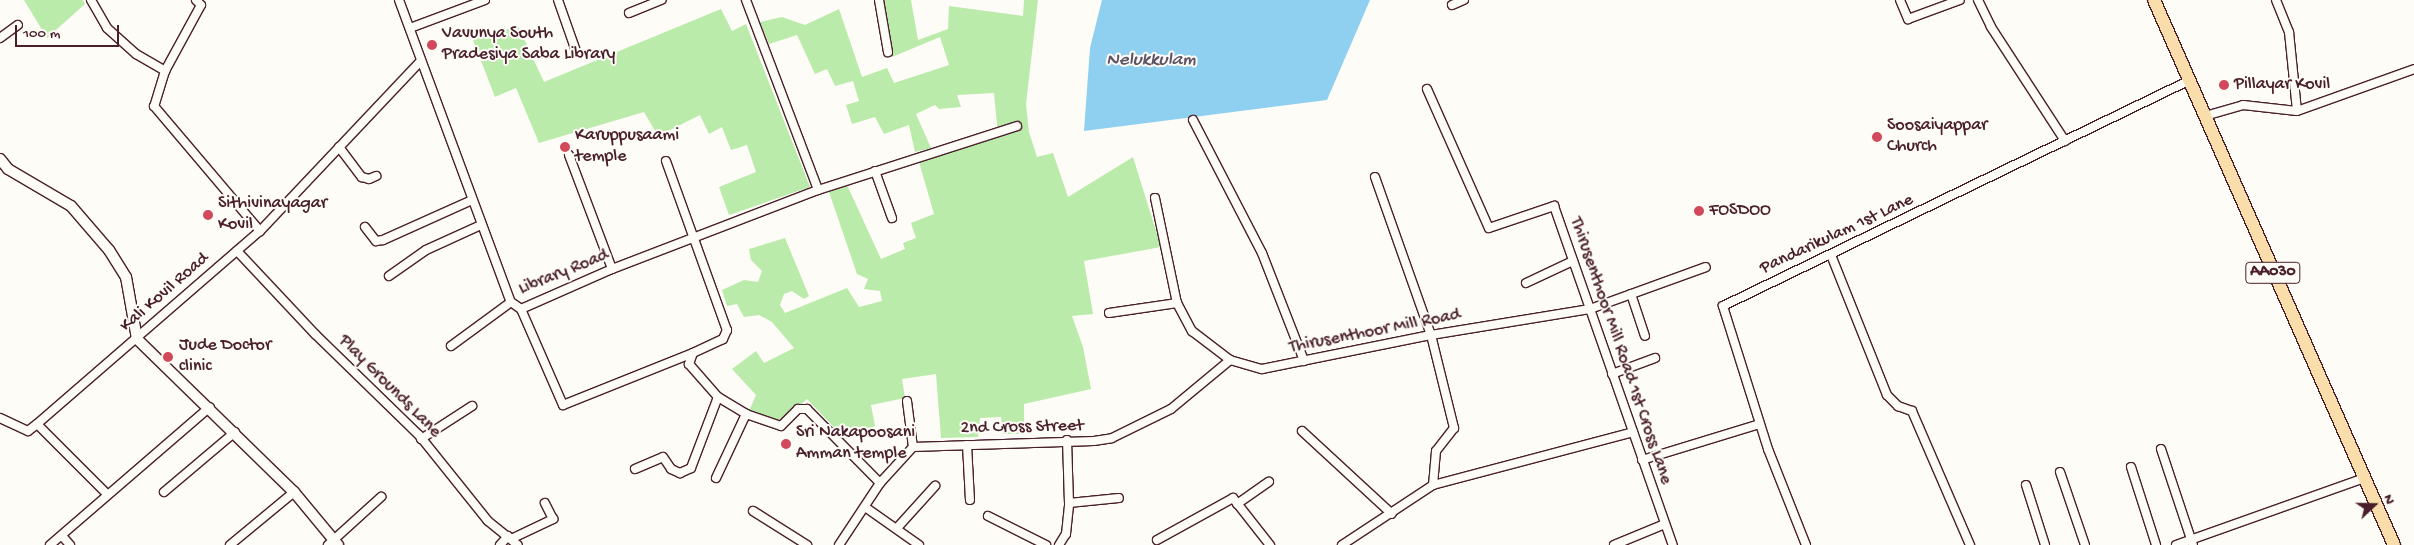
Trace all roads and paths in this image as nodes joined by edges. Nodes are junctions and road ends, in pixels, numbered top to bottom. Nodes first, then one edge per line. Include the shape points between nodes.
1 (91, 0) edge
2 (196, 0) edge
3 (399, 0) edge
4 (455, 0) edge
5 (484, 0) edge
6 (558, 0) edge
7 (661, 0) edge
8 (746, 0) edge
9 (879, 0) edge
10 (1464, 0) edge
11 (1900, 0) edge
12 (1960, 0) edge
13 (1978, 0) edge
14 (2154, 0) edge
15 (2276, 0) edge
16 (1452, 5) dead end
17 (459, 10) junction
18 (628, 13) dead end
19 (18, 25) dead end
20 (410, 28) junction
21 (0, 38) edge
22 (576, 51) dead end
23 (888, 52) dead end
24 (420, 62) junction
25 (2414, 69) edge
26 (165, 71) junction
27 (2190, 80) junction
28 (1427, 89) dead end
29 (2297, 111) junction
30 (2205, 116) junction
31 (1193, 120) dead end
32 (1017, 126) dead end
33 (2065, 141) junction
34 (339, 147) junction
35 (569, 155) dead end
36 (0, 159) edge
37 (666, 161) dead end
38 (875, 171) junction
39 (376, 176) dead end
40 (1375, 177) dead end
41 (818, 190) junction
42 (1155, 198) dead end
43 (472, 200) junction
44 (892, 218) dead end
45 (481, 225) junction
46 (365, 227) dead end
47 (260, 231) junction
48 (696, 238) junction
49 (237, 251) junction
50 (1831, 254) junction
51 (1573, 261) junction
52 (1706, 267) dead end
53 (612, 269) junction
54 (389, 276) dead end
55 (1526, 283) dead end
56 (1631, 294) junction
57 (511, 302) junction
58 (1177, 303) junction
59 (1590, 309) junction
60 (521, 310) junction
61 (1110, 313) dead end
62 (1431, 335) junction
63 (1645, 336) dead end
64 (136, 339) junction
65 (451, 346) dead end
66 (692, 353) junction
67 (1655, 358) dead end
68 (1230, 360) junction
69 (1304, 361) junction
70 (1612, 374) junction
71 (718, 397) junction
72 (907, 402) dead end
73 (210, 406) junction
74 (472, 406) dead end
75 (746, 414) junction
76 (0, 418) edge
77 (37, 424) junction
78 (1760, 424) junction
79 (1302, 431) dead end
80 (236, 432) junction
81 (1633, 432) junction
82 (422, 439) junction
83 (1068, 440) junction
84 (967, 445) junction
85 (913, 447) junction
86 (2161, 449) dead end
87 (1642, 460) junction
88 (2131, 467) dead end
89 (635, 469) dead end
90 (2060, 472) dead end
91 (716, 478) dead end
92 (2364, 478) junction
93 (1269, 482) dead end
94 (880, 483) junction
95 (1433, 485) junction
96 (2026, 485) dead end
97 (935, 486) dead end
98 (164, 492) dead end
99 (294, 492) junction
100 (108, 495) junction
101 (381, 497) dead end
102 (1119, 498) dead end
103 (970, 500) dead end
104 (545, 503) dead end
105 (1069, 503) junction
106 (1237, 504) junction
107 (865, 507) junction
108 (753, 511) dead end
109 (1392, 514) junction
110 (988, 516) dead end
111 (1665, 524) junction
112 (897, 528) junction
113 (62, 536) junction
114 (509, 538) junction
115 (1157, 540) dead end
116 (1268, 542) edge
117 (2193, 542) edge
118 (333, 543) edge
119 (50, 545) edge
120 (70, 545) edge
121 (230, 545) edge
122 (500, 545) edge
123 (518, 545) edge
124 (807, 545) edge
125 (839, 545) edge
126 (919, 545) edge
127 (1046, 545) edge
128 (1059, 545) edge
129 (1257, 545) edge
130 (1342, 545) edge
131 (1614, 545) edge
132 (1673, 545) edge
133 (1806, 545) edge
134 (1970, 545) edge
135 (2044, 545) edge
136 (2085, 545) edge
137 (2156, 545) edge
138 (2176, 545) edge
139 (2394, 545) edge

1 - 26 street via 107,28 136,54
2 - 26 street via 201,5
3 - 20 street, Library Road
4 - 17 street
5 - 17 street
6 - 22 street
7 - 18 street
8 - 41 street
9 - 23 street
10 - 16 street
11 - 12 street via 1908,19
13 - 33 street via 1991,27
14 - 27 highway, AA030
15 - 29 street via 2289,32
17 - 20 street
19 - 21 street
20 - 24 street, Library Road
24 - 34 street, Kali Kovil Road
24 - 43 street, Library Road
25 - 29 street
26 - 47 street via 154,106
27 - 30 highway, AA030
27 - 33 street, Pandarikulam 1st Lane
28 - 51 street, Thirusenthoor Mill Road 1st Cross Lane via 1489,228 1554,206
29 - 30 street via 2243,105
30 - 92 highway, AA030
31 - 69 street via 1262,253
32 - 38 street, Library Road
33 - 50 street, Pandarikulam 1st Lane
34 - 39 street via 362,177
34 - 47 street, Kali Kovil Road
35 - 53 street
36 - 64 street via 8,169 71,206 109,250 126,277
37 - 48 street
38 - 41 street, Library Road
38 - 44 street
40 - 62 street
41 - 48 street, Library Road
42 - 58 street, Thirusenthoor Mill Road
43 - 45 street, Library Road
43 - 46 street via 383,240 376,241
45 - 54 street via 426,250
45 - 57 street, Library Road
47 - 49 street, Kali Kovil Road
48 - 53 street, Library Road
48 - 66 street via 727,330 723,339
49 - 64 street, Kali Kovil Road
49 - 82 street, Play Grounds Lane
50 - 78 street, Pandarikulam 1st Lane via 1723,306
50 - 134 street via 1887,395 1898,406 1912,411
51 - 55 street
51 - 59 street, Thirusenthoor Mill Road 1st Cross Lane
52 - 56 street, Thirusenthoor Mill Road
53 - 60 street, Library Road
56 - 59 street, Thirusenthoor Mill Road
56 - 63 street
57 - 60 street, Library Road
57 - 65 street
58 - 61 street
58 - 68 street, Thirusenthoor Mill Road via 1192,331
59 - 62 street, Thirusenthoor Mill Road
59 - 70 street, Thirusenthoor Mill Road 1st Cross Lane
60 - 66 street via 563,405
62 - 69 street, Thirusenthoor Mill Road
62 - 95 street via 1454,428 1436,451
64 - 73 street
64 - 77 street, Kali Kovil Road
66 - 71 street via 689,364
67 - 70 street
68 - 69 street, Thirusenthoor Mill Road via 1262,369
68 - 83 street, 2nd Cross Street via 1194,392 1146,422 1112,438
70 - 81 street, Thirusenthoor Mill Road 1st Cross Lane
71 - 75 street
71 - 89 street via 691,468 680,473 671,469 663,457
72 - 85 street
73 - 80 street
73 - 100 street
74 - 82 street
75 - 91 street
75 - 94 street via 781,426 798,409 807,409
76 - 77 street via 28,431
77 - 100 street
78 - 87 street
78 - 133 street, Pandarikulam 1st Lane
79 - 109 street
80 - 98 street
80 - 99 street
81 - 87 street, Thirusenthoor Mill Road 1st Cross Lane
81 - 95 street
82 - 114 street, Play Grounds Lane via 488,520
83 - 84 street, 2nd Cross Street
83 - 105 street
84 - 85 street, 2nd Cross Street
84 - 103 street
85 - 94 street
86 - 117 street
87 - 111 street, Thirusenthoor Mill Road 1st Cross Lane
88 - 137 street
90 - 136 street
92 - 117 street
92 - 139 highway, AA030
93 - 106 street
94 - 107 street
95 - 109 street
96 - 135 street
97 - 112 street
99 - 118 street
99 - 121 street
100 - 113 street
101 - 118 street
102 - 105 street
104 - 114 street via 553,519
105 - 128 street via 1066,534
106 - 115 street via 1233,498 1228,499
106 - 116 street
107 - 112 street
107 - 125 street
108 - 124 street
109 - 130 street
110 - 127 street
111 - 131 street
111 - 132 street, Thirusenthoor Mill Road 1st Cross Lane
112 - 126 street
113 - 119 street
113 - 120 street
114 - 122 street
114 - 123 street, Play Grounds Lane
116 - 129 street
117 - 138 street

